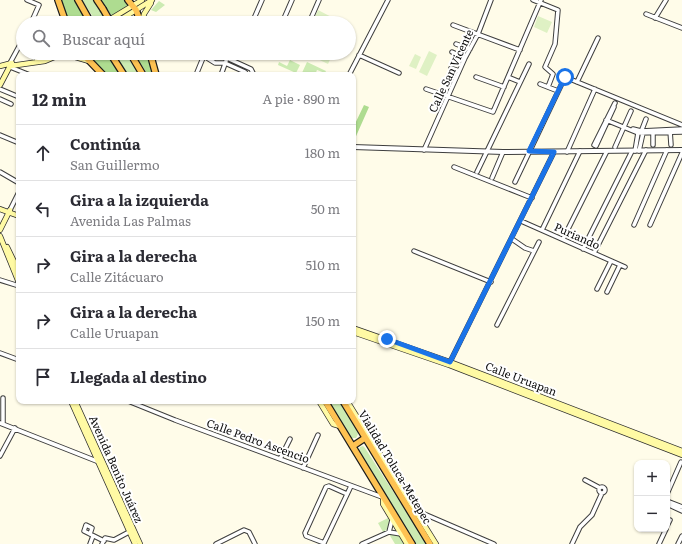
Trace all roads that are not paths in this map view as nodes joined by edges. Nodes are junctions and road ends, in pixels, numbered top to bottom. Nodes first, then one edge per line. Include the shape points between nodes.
1 (27, 0) edge
2 (58, 0) edge
3 (78, 0) edge
4 (97, 0) edge
5 (128, 0) edge
6 (142, 0) edge
7 (152, 0) edge
8 (262, 0) edge
9 (292, 0) edge
10 (319, 0) edge
11 (388, 0) edge
12 (491, 0) edge
13 (533, 0) edge
14 (666, 0) edge
15 (541, 1) edge
16 (134, 8) junction
17 (646, 14) dead end
18 (35, 16) edge
19 (64, 16) edge
20 (87, 16) edge
21 (107, 16) edge
22 (118, 16) edge
23 (124, 16) edge
24 (138, 16) edge
25 (144, 16) edge
26 (255, 16) edge
27 (285, 16) edge
28 (312, 16) edge
29 (655, 18) junction
30 (454, 25) dead end
31 (682, 28) edge
32 (478, 34) junction
33 (598, 38) dead end
34 (456, 44) dead end
35 (470, 49) junction
36 (520, 50) junction
37 (452, 52) dead end
38 (16, 53) edge
39 (359, 55) junction
40 (465, 58) junction
41 (39, 60) edge
42 (85, 60) edge
43 (114, 60) edge
44 (134, 60) edge
45 (152, 60) edge
46 (202, 60) edge
47 (212, 60) edge
48 (226, 61) junction
49 (91, 62) joint
50 (529, 64) dead end
51 (10, 65) junction
52 (2, 66) edge
53 (450, 68) dead end
54 (7, 71) junction
55 (459, 71) junction
56 (22, 72) edge
57 (100, 72) edge
58 (122, 72) edge
59 (141, 72) edge
60 (155, 72) edge
61 (197, 72) edge
62 (221, 72) edge
63 (245, 72) edge
64 (252, 72) edge
65 (350, 72) edge
66 (399, 73) dead end
67 (476, 77) dead end
68 (508, 77) junction
69 (520, 82) junction
70 (577, 82) junction
71 (540, 84) dead end
72 (0, 85) edge
73 (504, 87) junction
74 (548, 87) junction
75 (426, 88) dead end
76 (0, 89) edge
77 (595, 89) junction
78 (558, 91) junction
79 (16, 96) edge
80 (449, 97) junction
81 (0, 99) edge
82 (11, 104) dead end
83 (631, 111) dead end
84 (608, 119) junction
85 (646, 119) dead end
86 (682, 125) edge
87 (624, 126) junction
88 (682, 130) edge
89 (670, 131) junction
90 (653, 132) junction
91 (641, 133) junction
92 (0, 135) edge
93 (16, 142) edge
94 (653, 145) dead end
95 (671, 145) dead end
96 (356, 147) edge
97 (615, 147) dead end
98 (424, 150) junction
99 (646, 150) junction
100 (667, 150) junction
101 (487, 151) junction
102 (529, 151) junction
103 (580, 151) junction
104 (607, 151) junction
105 (635, 151) junction
106 (682, 151) edge
107 (503, 152) junction
108 (554, 152) junction
109 (567, 152) junction
110 (454, 167) dead end
111 (0, 172) edge
112 (477, 172) dead end
113 (492, 178) dead end
114 (16, 181) edge
115 (515, 182) dead end
116 (16, 198) edge
117 (532, 198) junction
118 (0, 208) edge
119 (9, 211) junction
120 (16, 212) edge
121 (16, 214) edge
122 (521, 221) junction
123 (634, 225) dead end
124 (650, 226) dead end
125 (542, 230) junction
126 (0, 231) edge
127 (0, 236) edge
128 (512, 239) junction
129 (563, 239) junction
130 (539, 242) dead end
131 (584, 248) junction
132 (414, 251) dead end
133 (534, 251) junction
134 (594, 253) junction
135 (611, 261) junction
136 (620, 265) junction
137 (16, 266) edge
138 (625, 267) dead end
139 (16, 277) edge
140 (1, 281) edge
141 (491, 282) junction
142 (16, 284) edge
143 (597, 289) dead end
144 (607, 292) dead end
145 (497, 325) dead end
146 (356, 329) edge
147 (356, 333) edge
148 (0, 353) edge
149 (16, 359) edge
150 (449, 364) junction
151 (3, 398) dead end
152 (72, 404) edge
153 (76, 404) edge
154 (136, 404) edge
155 (321, 404) edge
156 (327, 404) edge
157 (344, 404) edge
158 (349, 404) edge
159 (2, 423) edge
160 (340, 426) junction
161 (14, 428) junction
162 (318, 435) dead end
163 (365, 438) junction
164 (290, 439) dead end
165 (353, 446) junction
166 (665, 446) junction
167 (682, 451) edge
168 (682, 454) edge
169 (0, 456) edge
170 (280, 459) junction
171 (98, 461) junction
172 (681, 462) dead end
173 (104, 464) junction
174 (303, 468) junction
175 (391, 476) junction
176 (585, 480) dead end
177 (349, 485) junction
178 (670, 487) edge
179 (345, 494) junction
180 (383, 498) junction
181 (670, 503) edge
182 (670, 505) edge
183 (682, 509) edge
184 (414, 514) junction
185 (392, 520) junction
186 (129, 532) junction
187 (389, 532) junction
188 (664, 532) edge
189 (400, 534) junction
190 (682, 536) edge
191 (103, 542) edge
192 (90, 544) edge
193 (135, 544) edge
194 (140, 544) edge
195 (216, 544) edge
196 (256, 544) edge
197 (362, 544) edge
198 (407, 544) edge
199 (412, 544) edge
200 (430, 544) edge
201 (436, 544) edge
202 (494, 544) edge
203 (572, 544) edge
204 (659, 544) edge
205 (678, 544) edge

1 - 18 street via 38,4 39,8
2 - 19 highway
3 - 20 highway
4 - 21 highway, bridge
5 - 16 highway
6 - 16 main road
7 - 16 main road
7 - 25 main road
8 - 26 street
9 - 27 street
10 - 28 street
11 - 39 street
12 - 32 street, Calle San Vicente
13 - 15 street
14 - 29 street
15 - 36 street
15 - 74 street via 558,10 556,41 546,67 553,74
16 - 22 main road
16 - 23 main road
16 - 24 highway
17 - 29 street
29 - 31 street
30 - 32 street
32 - 35 street, Calle San Vicente
32 - 36 street
33 - 70 street
34 - 35 street
35 - 40 street, Calle San Vicente
36 - 68 street
37 - 40 street
38 - 51 street
39 - 65 street
39 - 66 street
40 - 55 street, Calle San Vicente
41 - 51 main road
42 - 49 main road
43 - 58 highway
44 - 59 highway
45 - 60 highway
46 - 61 street
47 - 48 street via 215,63
48 - 62 street
48 - 63 street
48 - 64 street via 251,69
49 - 57 highway
50 - 69 street
51 - 52 main road
51 - 54 main road
51 - 56 street via 11,68
52 - 54 main road via 7,68
53 - 55 street
54 - 72 main road
55 - 80 street, Calle San Vicente
67 - 73 street
68 - 69 street
68 - 73 street
69 - 101 street
70 - 77 street
70 - 78 street via 565,77
71 - 74 street
73 - 80 street via 492,112
74 - 78 street
75 - 80 street
76 - 79 street
77 - 86 street
77 - 109 street
78 - 102 street
80 - 98 street, Calle San Vicente
81 - 82 street
83 - 87 street
84 - 84 street via 595,146 598,145
84 - 87 street
85 - 91 street
87 - 91 street
87 - 97 street
88 - 89 street
89 - 90 street
89 - 95 street
90 - 91 street
90 - 94 street
91 - 105 street
92 - 93 street
96 - 98 street
98 - 101 street
99 - 100 street
99 - 105 street
99 - 134 street
100 - 106 street
100 - 123 street
101 - 107 street
101 - 112 street
102 - 107 street
102 - 108 street
102 - 115 street
103 - 104 street
103 - 109 street
103 - 125 street
104 - 105 street
104 - 129 street
105 - 131 street
106 - 124 street
107 - 113 street
108 - 109 street
108 - 117 street
110 - 117 street
111 - 114 street
116 - 119 street
117 - 122 street
118 - 119 main road
119 - 120 main road
119 - 121 main road
119 - 126 main road
122 - 125 street, Puriando
122 - 128 street
125 - 129 street, Puriando
126 - 137 main road
127 - 139 main road
128 - 133 street
128 - 141 street
129 - 131 street, Puriando
130 - 133 street
131 - 134 street, Puriando
132 - 141 street
133 - 145 street
134 - 135 street, Puriando
135 - 136 street, Puriando
135 - 143 street
136 - 138 street, Puriando
136 - 144 street
140 - 142 street
141 - 150 street
146 - 150 main road, Calle Uruapan
147 - 150 main road, Calle Uruapan
148 - 149 street
150 - 166 main road, Calle Uruapan
151 - 159 street
152 - 171 main road, Avenida Benito Juárez
153 - 173 main road, Avenida Benito Juárez
154 - 170 street, Calle Pedro Ascencio
155 - 160 main road via 333,424
156 - 160 highway
157 - 163 highway, Vialidad Toluca-Metepec
158 - 175 main road
159 - 161 street
160 - 165 highway
161 - 169 street
161 - 171 street
162 - 174 street
163 - 165 highway
163 - 175 highway, Vialidad Toluca-Metepec
164 - 170 street
165 - 180 highway
166 - 167 main road, Calle Uruapan
166 - 168 main road, Calle Uruapan
170 - 174 street, Calle Pedro Ascencio
171 - 173 street
171 - 186 main road, Avenida Benito Juárez
172 - 178 street
173 - 194 main road, Avenida Benito Juárez
174 - 177 street, Calle Pedro Ascencio
175 - 184 highway, Vialidad Toluca-Metepec
176 - 203 street via 600,488 599,492 602,493 592,515 580,527
177 - 179 street
177 - 180 street, Calle Pedro Ascencio
179 - 179 street via 324,543 306,536 305,533 326,487
180 - 185 main road via 383,504
180 - 199 highway
181 - 183 street
182 - 183 street
184 - 200 highway, Vialidad Toluca-Metepec
184 - 201 main road
184 - 202 street via 430,516
185 - 187 street
185 - 189 main road
186 - 191 street via 114,540 105,538
186 - 193 main road, Avenida Benito Juárez
187 - 189 street
187 - 197 street
188 - 204 street
189 - 198 main road
190 - 205 street
191 - 192 street via 91,535
195 - 196 street via 244,530 249,532

